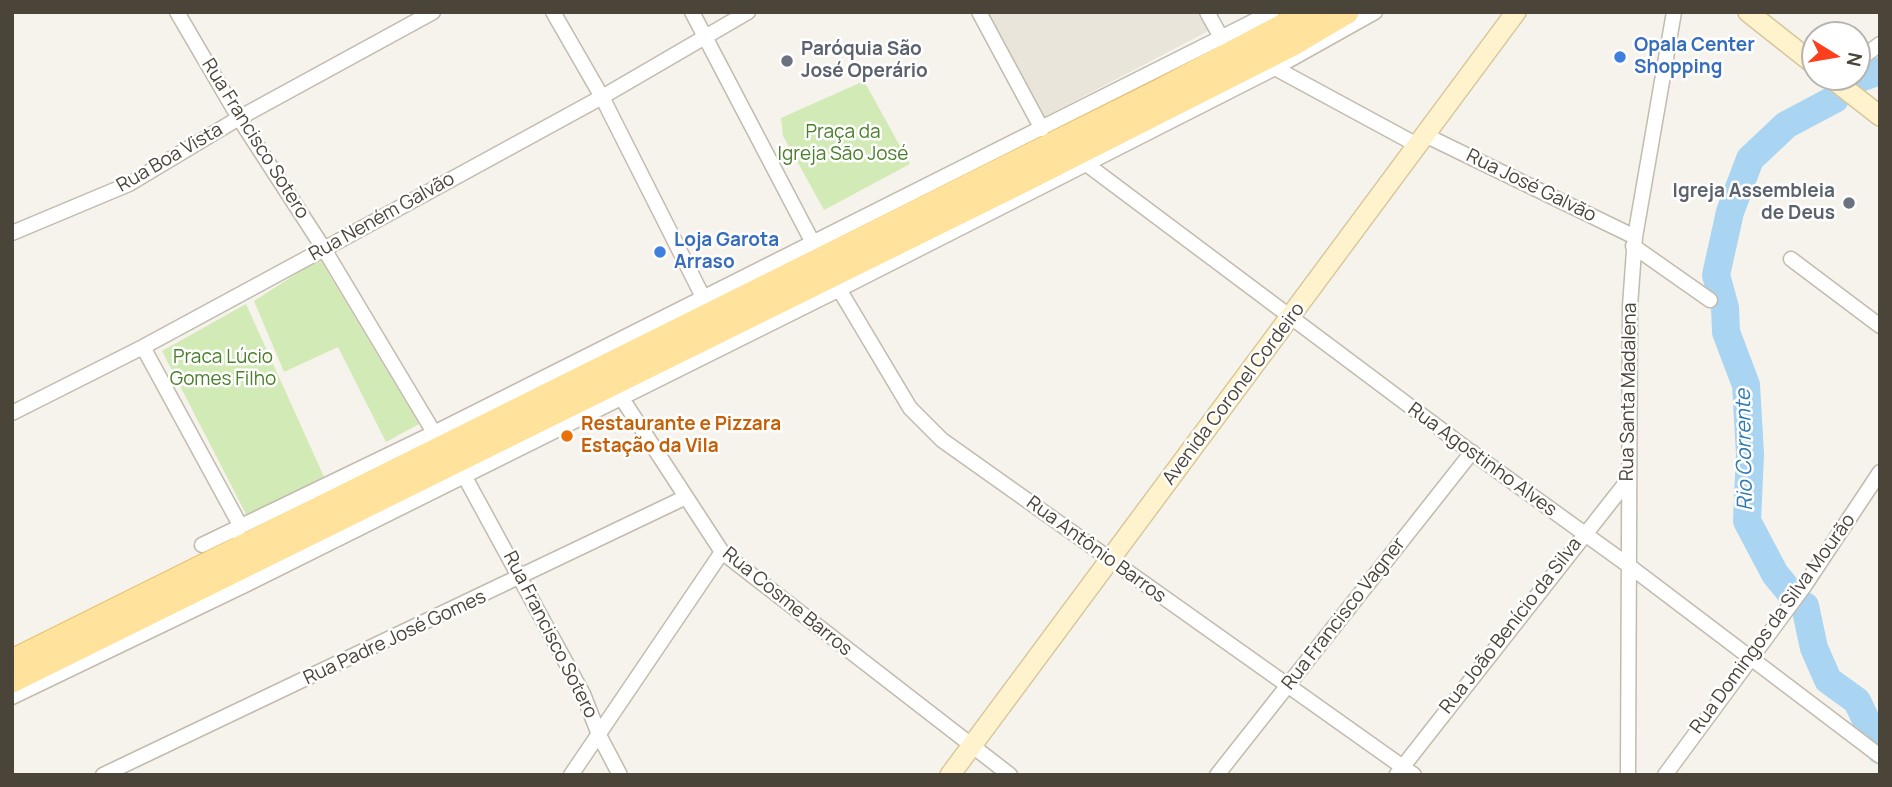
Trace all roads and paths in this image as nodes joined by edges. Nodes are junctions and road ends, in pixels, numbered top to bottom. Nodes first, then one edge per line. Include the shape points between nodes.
1 (177, 12) edge
2 (433, 12) edge
3 (553, 12) edge
4 (692, 12) edge
5 (748, 12) edge
6 (979, 12) edge
7 (1208, 12) edge
8 (1272, 12) edge
9 (1309, 12) edge
10 (1347, 12) edge
11 (1375, 12) edge
12 (1516, 12) edge
13 (1674, 12) edge
14 (1748, 12) edge
15 (704, 37) junction
16 (1222, 39) junction
17 (1801, 54) edge
18 (1275, 68) junction
19 (1849, 91) edge
20 (602, 97) junction
21 (1880, 116) edge
22 (239, 118) junction
23 (1042, 129) junction
24 (1423, 141) junction
25 (1085, 163) junction
26 (1018, 171) junction
27 (12, 233) edge
28 (1634, 241) junction
29 (813, 243) junction
30 (324, 249) junction
31 (1791, 259) dead end
32 (835, 283) junction
33 (1710, 300) dead end
34 (1292, 318) junction
35 (1880, 326) edge
36 (700, 328) junction
37 (143, 347) junction
38 (617, 391) junction
39 (12, 413) edge
40 (1472, 452) junction
41 (449, 453) junction
42 (1880, 472) edge
43 (1628, 480) junction
44 (684, 498) junction
45 (240, 525) junction
46 (1582, 534) junction
47 (202, 545) dead end
48 (722, 552) junction
49 (1110, 559) junction
50 (1628, 565) junction
51 (238, 568) junction
52 (521, 578) junction
53 (1749, 659) junction
54 (12, 661) edge
55 (12, 681) edge
56 (1287, 687) junction
57 (12, 697) edge
58 (600, 737) junction
59 (971, 746) junction
60 (1880, 756) edge
61 (1404, 772) edge
62 (103, 775) edge
63 (571, 775) edge
64 (620, 775) edge
65 (950, 775) edge
66 (1010, 775) edge
67 (1217, 775) edge
68 (1628, 775) edge
69 (1665, 775) edge

1 - 22 street, Rua Francisco Sotero
2 - 22 street, Rua Boa Vista
3 - 20 street
4 - 15 street
5 - 15 street, Rua Neném Galvão
6 - 23 street
7 - 16 street
8 - 16 street
9 - 26 main road
10 - 26 main road via 1281,50
11 - 18 street
12 - 24 street, Avenida Coronel Cordeiro
13 - 28 street, Rua Santa Madalena
14 - 17 street
15 - 20 street, Rua Neném Galvão
15 - 29 street
16 - 23 street
18 - 24 street, Rua José Galvão
18 - 25 street
19 - 21 street
20 - 30 street, Rua Neném Galvão
20 - 36 street
22 - 27 street, Rua Boa Vista via 129,184
22 - 30 street, Rua Francisco Sotero
23 - 29 street
24 - 28 street, Rua José Galvão
24 - 34 street, Avenida Coronel Cordeiro
25 - 32 street
25 - 34 street, Rua Agostinho Alves
26 - 32 main road
26 - 36 main road
28 - 33 street, Rua José Galvão
28 - 43 street, Rua Santa Madalena
29 - 36 street
30 - 37 street, Rua Neném Galvão
30 - 41 street, Rua Francisco Sotero
31 - 35 street
32 - 36 main road
32 - 49 street, Rua Antônio Barros via 910,408 942,440
34 - 40 street, Rua Agostinho Alves
34 - 49 street, Avenida Coronel Cordeiro
36 - 38 main road
36 - 41 main road
37 - 39 street, Rua Neném Galvão
37 - 45 street
38 - 41 main road
38 - 44 street, Rua Cosme Barros
40 - 46 street, Rua Agostinho Alves
40 - 56 street, Rua Francisco Vagner
41 - 45 street
41 - 51 main road
41 - 51 street
41 - 52 street, Rua Francisco Sotero
42 - 53 street, Rua Domingos da Silva Mourão
43 - 46 street, Rua João Benício da Silva
43 - 50 street, Rua Santa Madalena
44 - 48 street, Rua Cosme Barros
44 - 52 street, Rua Padre José Gomes
45 - 47 street
45 - 51 street
46 - 50 street, Rua Agostinho Alves
46 - 61 street, Rua João Benício da Silva
48 - 58 street
48 - 59 street, Rua Cosme Barros
49 - 56 street, Rua Antônio Barros
49 - 59 street, Avenida Coronel Cordeiro
50 - 53 street, Rua Agostinho Alves
50 - 68 street, Rua Santa Madalena
51 - 54 main road
51 - 55 main road
51 - 57 street
52 - 58 street, Rua Francisco Sotero via 583,694
52 - 62 street, Rua Padre José Gomes
53 - 60 street, Rua Agostinho Alves
53 - 69 street, Rua Domingos da Silva Mourão
56 - 61 street, Rua Antônio Barros
56 - 67 street, Rua Francisco Vagner
58 - 63 street
58 - 64 street, Rua Francisco Sotero
59 - 65 street, Avenida Coronel Cordeiro
59 - 66 street, Rua Cosme Barros

